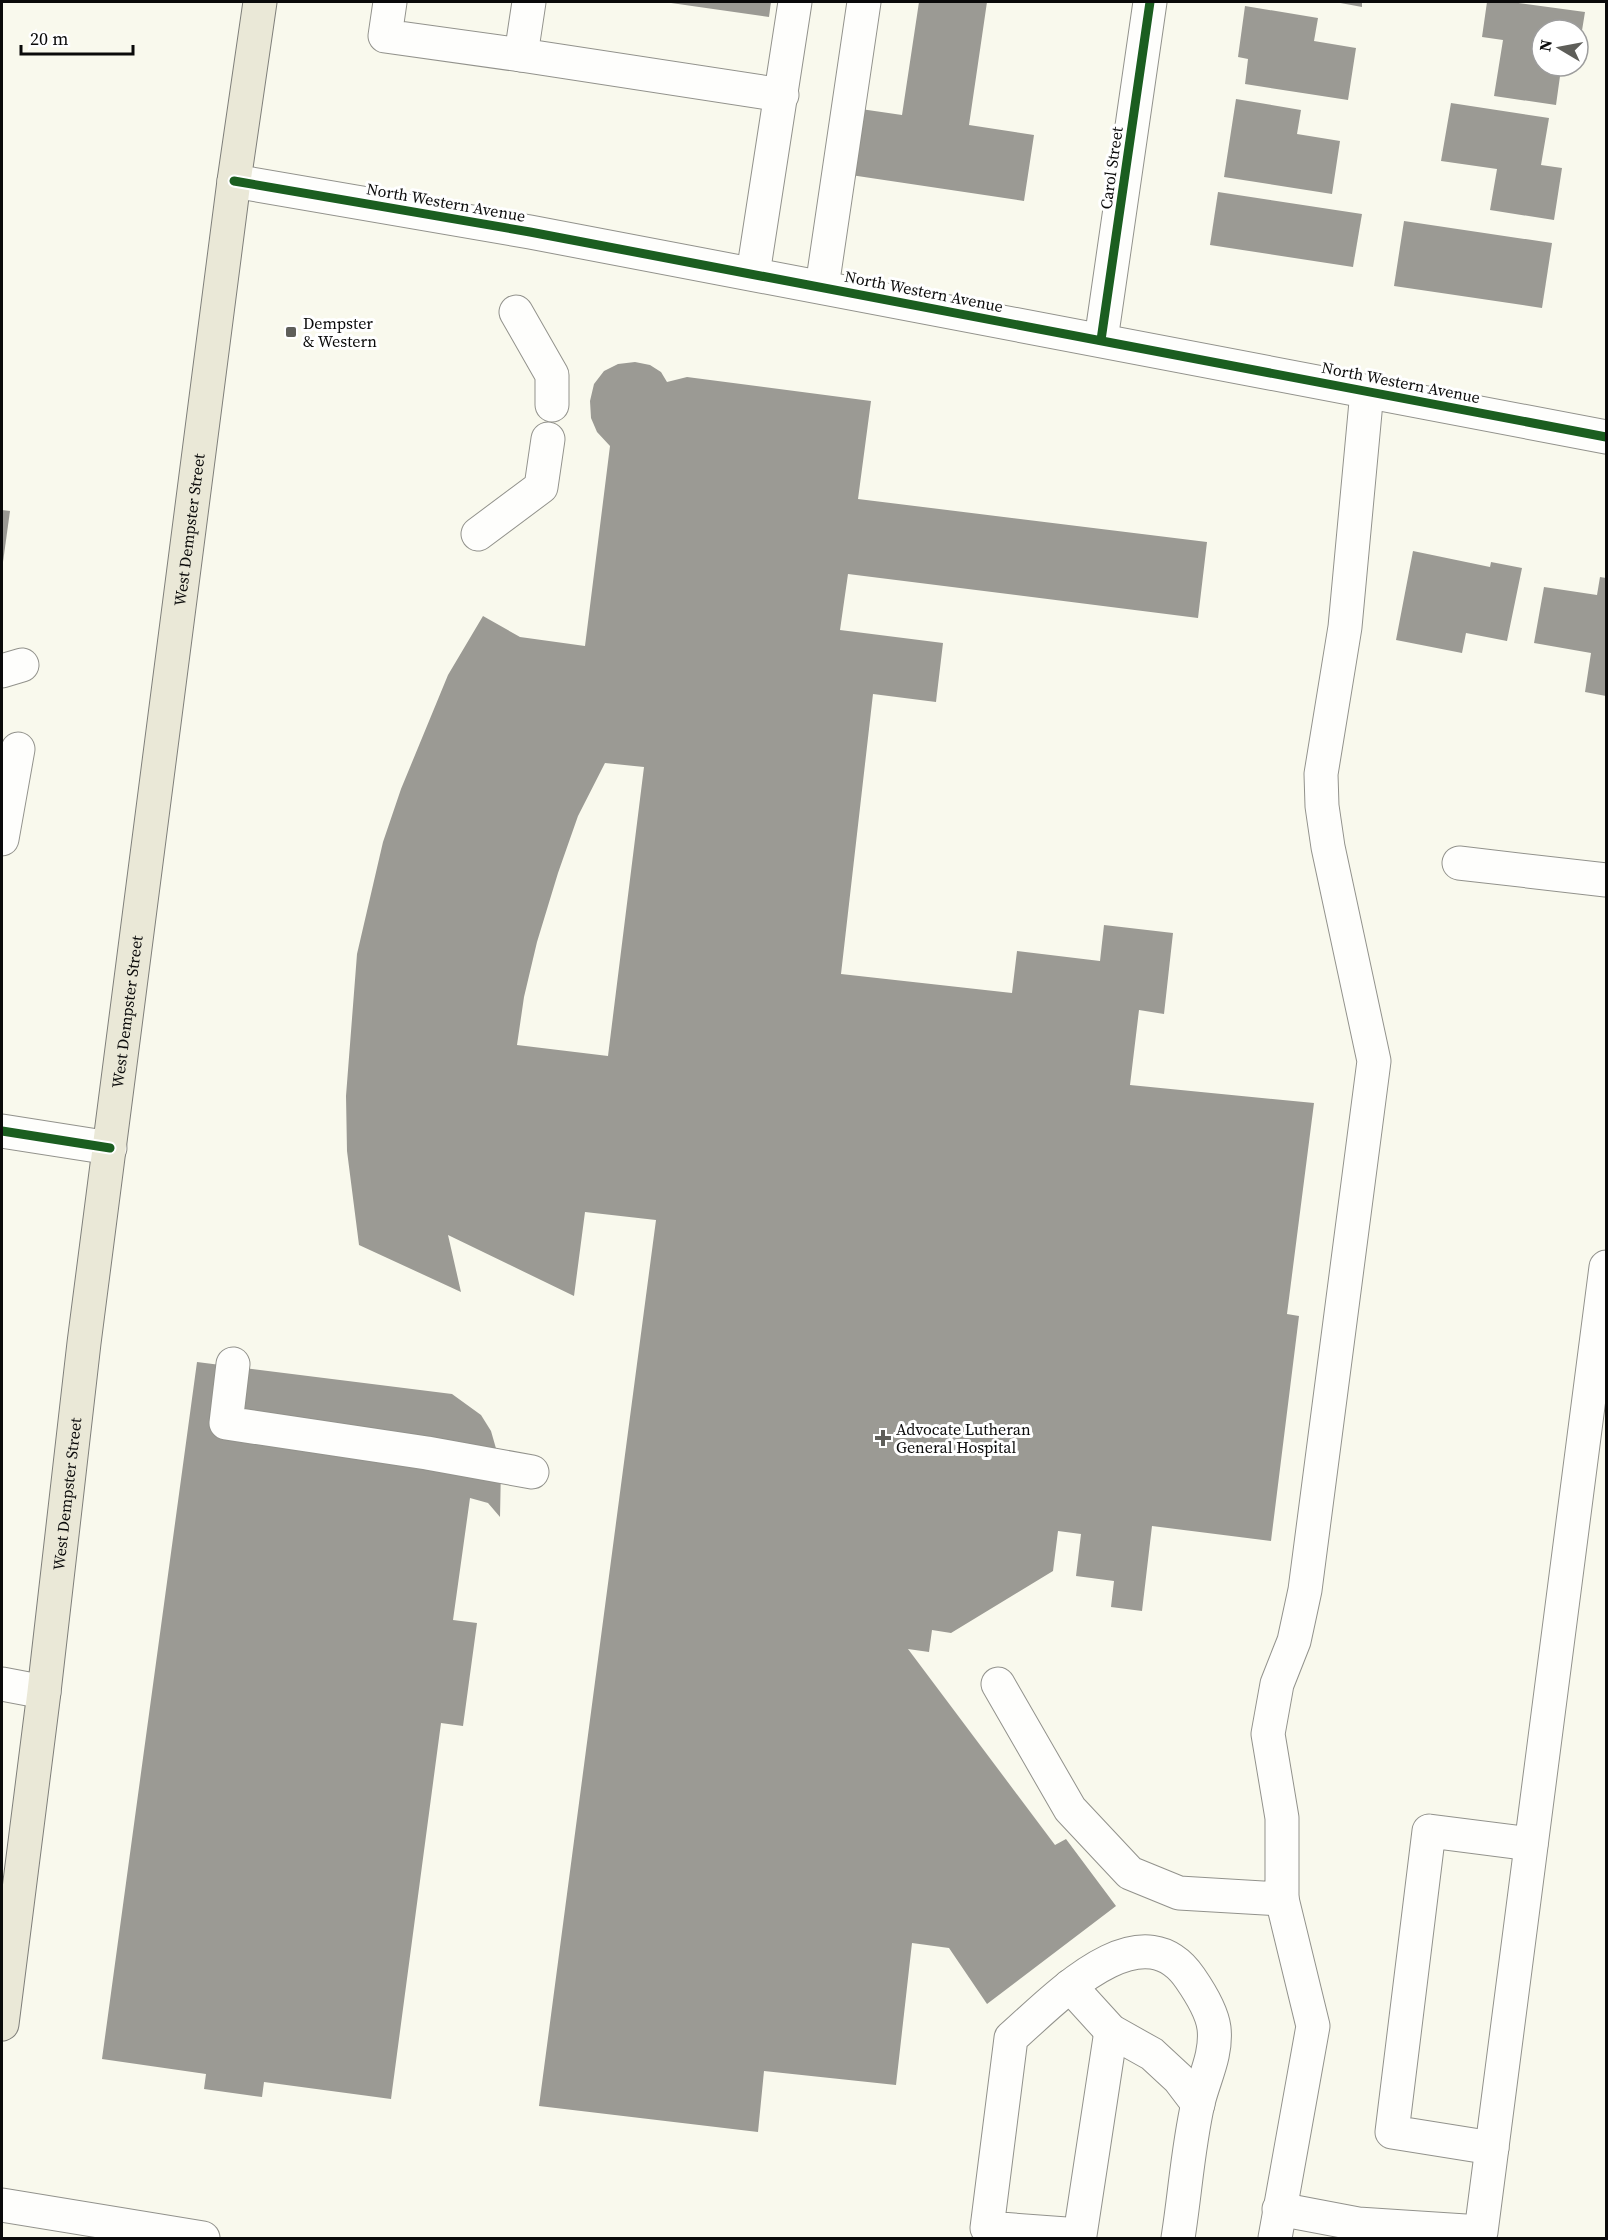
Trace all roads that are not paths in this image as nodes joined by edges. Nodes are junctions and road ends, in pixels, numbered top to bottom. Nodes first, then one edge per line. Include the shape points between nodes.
1 (260, 2) edge
2 (390, 2) edge
3 (529, 2) edge
4 (795, 2) edge
5 (864, 2) edge
6 (1150, 2) edge
7 (521, 55) junction
8 (782, 95) junction
9 (234, 181) junction
10 (753, 274) junction
11 (822, 287) junction
12 (516, 312) dead end
13 (1101, 340) junction
14 (1368, 391) junction
15 (552, 405) dead end
16 (1606, 436) edge
17 (548, 439) dead end
18 (478, 534) dead end
19 (18, 749) dead end
20 (2, 839) edge
21 (1459, 862) dead end
22 (1606, 880) edge
23 (2, 1131) edge
24 (110, 1148) junction
25 (1606, 1267) edge
26 (233, 1364) dead end
27 (532, 1472) dead end
28 (2, 1684) edge
29 (998, 1684) dead end
30 (45, 1692) junction
31 (1531, 1844) junction
32 (1282, 1899) junction
33 (1070, 1986) junction
34 (2, 2024) edge
35 (1111, 2031) junction
36 (1198, 2103) junction
37 (1492, 2148) junction
38 (2, 2205) edge
39 (1277, 2224) edge
40 (203, 2238) edge
41 (1178, 2238) edge

1 - 9 main road, West Dempster Street
2 - 7 street via 385,36
3 - 7 street
4 - 8 street
5 - 11 street
6 - 13 street, Carol Street
7 - 8 street
8 - 10 street
9 - 10 street, North Western Avenue
9 - 24 main road, West Dempster Street
10 - 11 street, North Western Avenue
11 - 13 street, North Western Avenue
12 - 15 street via 552,375
13 - 14 street, North Western Avenue
14 - 16 street, North Western Avenue
14 - 32 street via 1345,627 1321,774 1328,847 1374,1061 1305,1590 1294,1641 1277,1684 1268,1734 1282,1818
17 - 18 street via 541,487
19 - 20 street
21 - 22 street
23 - 24 street
24 - 30 main road, West Dempster Street
25 - 31 street
26 - 27 street via 226,1423
28 - 30 street
29 - 32 street via 1070,1809 1130,1873 1179,1893
30 - 34 main road, West Dempster Street
31 - 37 street
31 - 37 street via 1429,1831 1392,2132
32 - 39 street via 1313,2026
33 - 35 street
33 - 35 street via 1011,2038 987,2228 1080,2235
33 - 36 street via 1121,1954 1143,1950 1179,1961 1198,1989 1214,2026 1212,2061
35 - 36 street via 1152,2054
36 - 41 street
37 - 39 street via 1481,2232 1358,2224
38 - 40 street

